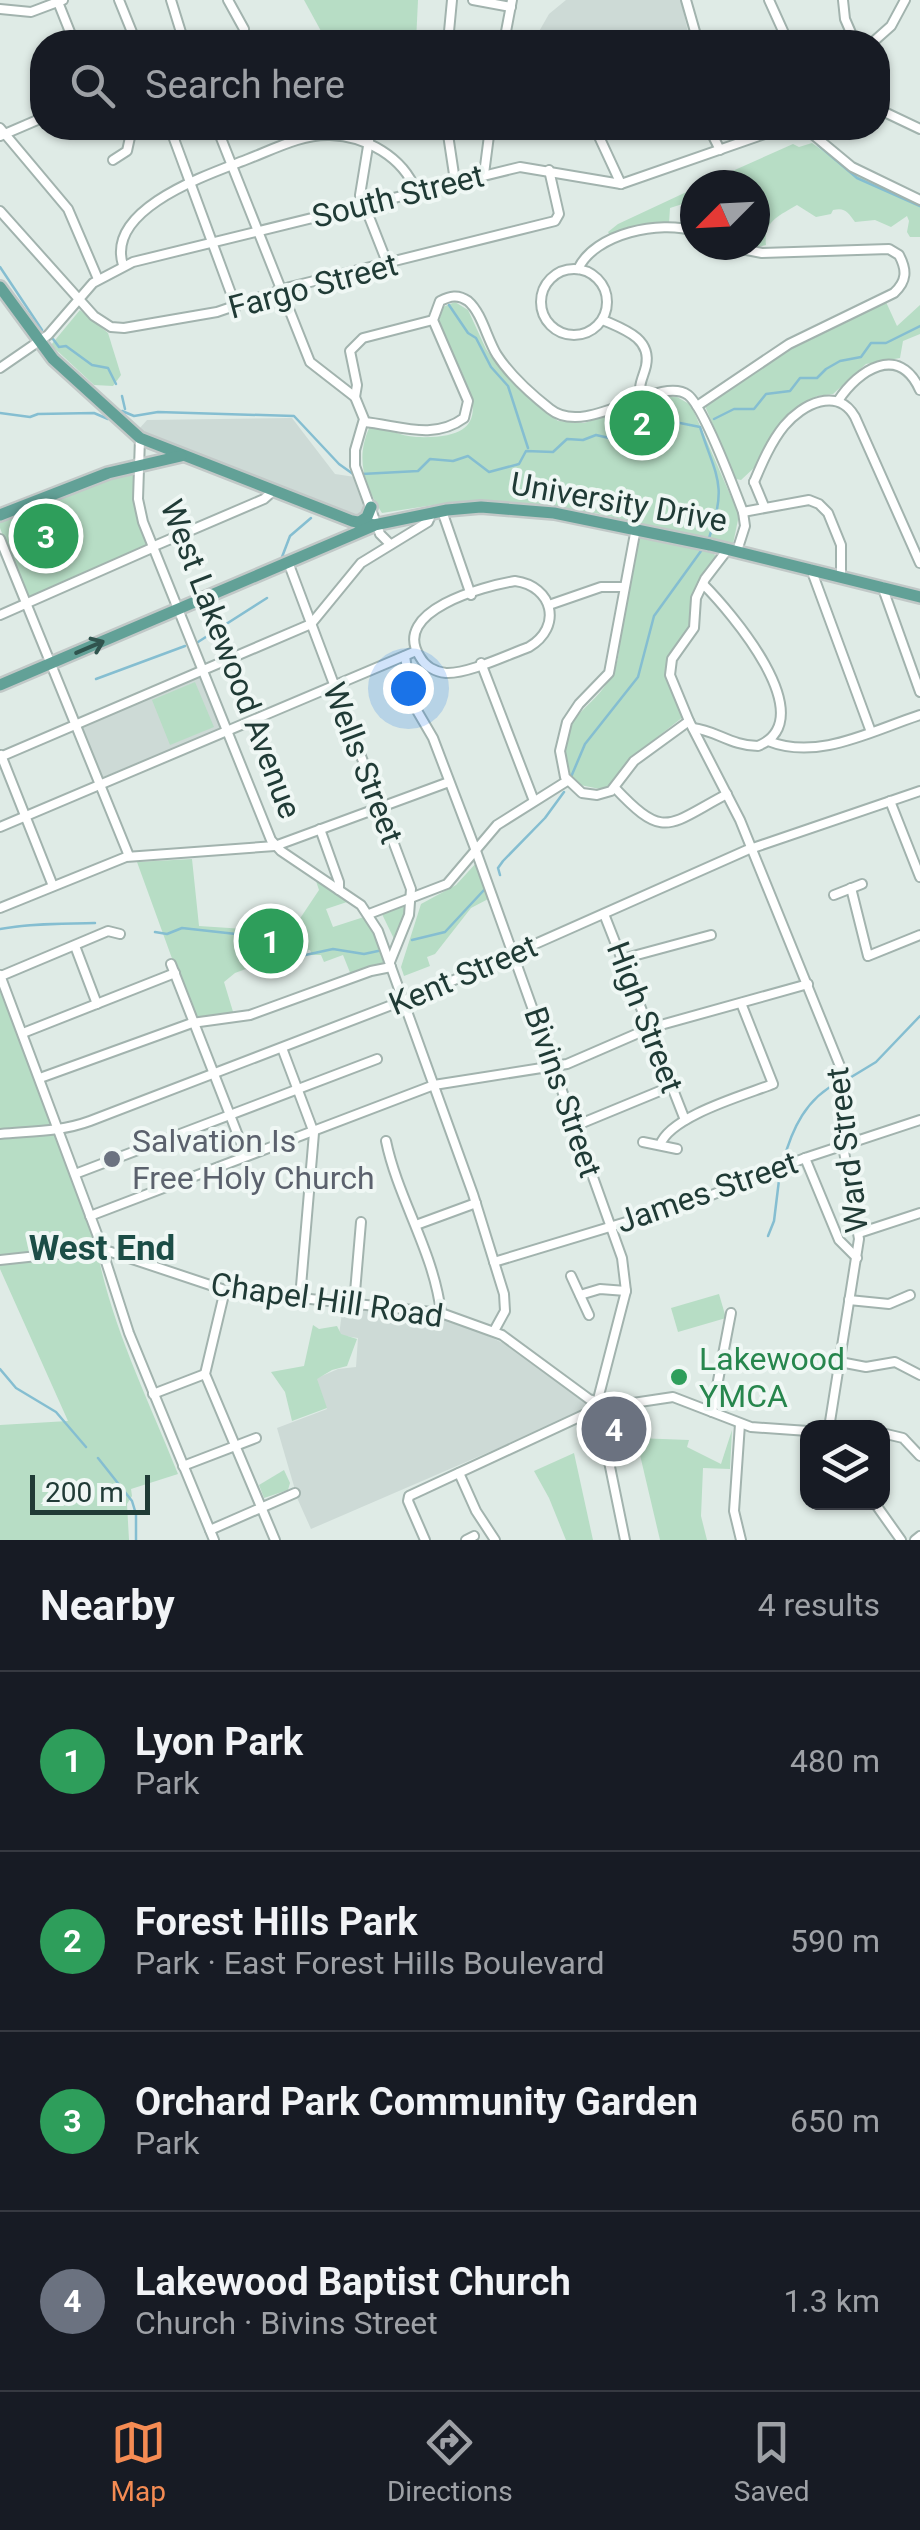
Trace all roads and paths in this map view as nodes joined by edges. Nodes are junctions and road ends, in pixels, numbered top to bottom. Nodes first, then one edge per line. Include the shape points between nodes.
1 (119, 0) edge
2 (172, 0) edge
3 (228, 0) edge
4 (452, 0) edge
5 (473, 0) edge
6 (686, 0) edge
7 (768, 0) edge
8 (843, 0) edge
9 (905, 0) edge
10 (61, 1) edge
11 (512, 3) edge
12 (0, 9) edge
13 (244, 29) dead end
14 (70, 30) edge
15 (131, 30) edge
16 (181, 30) edge
17 (449, 30) edge
18 (506, 30) edge
19 (694, 30) edge
20 (782, 30) edge
21 (850, 30) edge
22 (885, 30) edge
23 (890, 115) edge
24 (30, 122) edge
25 (920, 130) edge
26 (2, 133) edge
27 (129, 140) edge
28 (175, 140) edge
29 (222, 140) edge
30 (298, 140) edge
31 (351, 140) edge
32 (369, 140) edge
33 (449, 140) edge
34 (488, 140) edge
35 (601, 140) edge
36 (715, 140) edge
37 (748, 140) edge
38 (819, 140) edge
39 (368, 144) junction
40 (720, 150) junction
41 (113, 160) dead end
42 (232, 165) junction
43 (550, 170) junction
44 (484, 174) junction
45 (455, 181) junction
46 (192, 182) junction
47 (621, 184) junction
48 (416, 191) junction
49 (920, 200) edge
50 (362, 205) junction
51 (0, 212) edge
52 (680, 229) edge
53 (258, 231) junction
54 (214, 242) junction
55 (770, 252) edge
56 (123, 265) junction
57 (388, 265) junction
58 (578, 269) junction
59 (98, 279) junction
60 (0, 287) edge
61 (281, 290) junction
62 (78, 298) junction
63 (236, 307) junction
64 (433, 320) junction
65 (603, 320) junction
66 (40, 343) junction
67 (0, 368) edge
68 (920, 390) edge
69 (355, 397) junction
70 (642, 399) junction
71 (838, 401) junction
72 (698, 406) junction
73 (364, 422) junction
74 (140, 438) junction
75 (181, 456) junction
76 (138, 466) junction
77 (754, 482) junction
78 (273, 491) junction
79 (734, 491) junction
80 (764, 506) junction
81 (371, 507) junction
82 (437, 512) junction
83 (743, 512) junction
84 (0, 515) edge
85 (358, 522) junction
86 (375, 524) junction
87 (636, 528) junction
88 (0, 539) edge
89 (390, 544) junction
90 (152, 548) junction
91 (733, 550) junction
92 (288, 562) junction
93 (920, 563) edge
94 (810, 569) junction
95 (841, 576) junction
96 (703, 584) junction
97 (882, 586) junction
98 (622, 587) junction
99 (471, 595) junction
100 (920, 597) edge
101 (26, 604) junction
102 (549, 605) junction
103 (178, 610) junction
104 (0, 615) edge
105 (311, 624) junction
106 (416, 651) junction
107 (405, 656) junction
108 (482, 663) junction
109 (50, 664) junction
110 (202, 670) junction
111 (0, 685) edge
112 (334, 685) junction
113 (920, 692) edge
114 (920, 715) edge
115 (75, 724) junction
116 (691, 724) junction
117 (227, 731) junction
118 (871, 732) junction
119 (768, 741) junction
120 (1, 755) edge
121 (567, 781) junction
122 (448, 782) junction
123 (100, 784) junction
124 (614, 788) junction
125 (920, 791) edge
126 (727, 794) junction
127 (890, 801) junction
128 (534, 802) junction
129 (379, 806) junction
130 (25, 816) junction
131 (0, 827) edge
132 (320, 829) junction
133 (275, 846) junction
134 (752, 848) junction
135 (476, 851) junction
136 (129, 856) junction
137 (920, 878) edge
138 (862, 884) dead end
139 (53, 886) junction
140 (851, 888) junction
141 (339, 890) junction
142 (834, 894) dead end
143 (413, 898) junction
144 (0, 908) edge
145 (369, 914) junction
146 (604, 914) junction
147 (120, 934) dead end
148 (920, 935) edge
149 (711, 936) dead end
150 (75, 946) junction
151 (514, 954) junction
152 (622, 960) junction
153 (390, 965) junction
154 (0, 976) edge
155 (808, 984) junction
156 (404, 1001) junction
157 (741, 1003) junction
158 (97, 1004) junction
159 (194, 1022) junction
160 (650, 1028) junction
161 (23, 1034) junction
162 (282, 1048) junction
163 (377, 1059) dead end
164 (554, 1067) junction
165 (214, 1074) junction
166 (40, 1078) junction
167 (434, 1085) junction
168 (672, 1086) junction
169 (298, 1090) junction
170 (230, 1115) junction
171 (684, 1120) junction
172 (920, 1120) edge
173 (575, 1126) junction
174 (314, 1130) junction
175 (60, 1132) junction
176 (0, 1134) edge
177 (386, 1140) dead end
178 (643, 1142) dead end
179 (660, 1145) junction
180 (843, 1145) junction
181 (677, 1149) dead end
182 (246, 1156) junction
183 (805, 1158) junction
184 (75, 1174) junction
185 (476, 1203) junction
186 (920, 1213) edge
187 (90, 1216) junction
188 (361, 1222) dead end
189 (416, 1226) junction
190 (610, 1227) junction
191 (858, 1233) junction
192 (97, 1234) junction
193 (102, 1249) junction
194 (123, 1257) junction
195 (857, 1258) junction
196 (0, 1260) edge
197 (494, 1262) junction
198 (571, 1276) dead end
199 (225, 1290) junction
200 (626, 1291) junction
201 (580, 1295) junction
202 (910, 1295) dead end
203 (300, 1298) junction
204 (849, 1300) junction
205 (354, 1304) junction
206 (441, 1313) junction
207 (731, 1313) dead end
208 (589, 1316) dead end
209 (494, 1331) junction
210 (840, 1362) junction
211 (205, 1374) junction
212 (920, 1375) edge
213 (153, 1394) junction
214 (597, 1403) junction
215 (712, 1412) junction
216 (830, 1420) edge
217 (740, 1424) junction
218 (800, 1431) edge
219 (890, 1435) edge
220 (256, 1438) dead end
221 (236, 1446) junction
222 (919, 1453) edge
223 (183, 1466) junction
224 (458, 1472) junction
225 (295, 1492) dead end
226 (261, 1507) junction
227 (880, 1510) edge
228 (210, 1530) junction
229 (214, 1540) edge
230 (275, 1540) edge
231 (425, 1540) edge
232 (495, 1540) edge
233 (625, 1540) edge
234 (741, 1540) edge
235 (901, 1540) edge

1 - 15 street
2 - 16 street
3 - 13 street
4 - 17 street
5 - 11 street
6 - 19 street
7 - 20 street
8 - 21 street
9 - 22 street
10 - 12 street via 27,13
10 - 14 street
11 - 18 street
23 - 25 street
24 - 26 street
26 - 59 street via 68,209
27 - 41 street via 127,151
28 - 46 street
29 - 42 street
30 - 42 street
31 - 39 street
32 - 39 street
33 - 45 street
34 - 44 street
35 - 47 street
36 - 40 street
37 - 40 street, South Street
38 - 49 street via 852,167
39 - 48 street via 400,165
39 - 50 street
40 - 47 street, South Street
42 - 46 street
42 - 53 street
43 - 44 street, South Street
43 - 47 street, South Street
43 - 57 street, Fargo Street via 556,220
44 - 45 street, South Street
45 - 48 street, South Street
46 - 54 street
46 - 56 street via 136,219 122,244
48 - 50 street, South Street
50 - 53 street, South Street
50 - 57 street
51 - 62 street, Fargo Street
52 - 58 street via 634,232 593,251
53 - 54 street, South Street
53 - 61 street
54 - 56 street, South Street
54 - 63 street
55 - 72 street via 889,249 906,274 894,293 782,348
56 - 59 street, South Street
57 - 61 street, Fargo Street
58 - 65 street via 605,288
58 - 65 street via 546,284 545,318 574,336
59 - 62 street, South Street
60 - 66 main road
61 - 63 street, Fargo Street
61 - 69 street via 312,364
62 - 63 street, Fargo Street via 116,328
62 - 66 street, South Street
64 - 69 street via 358,341 350,350
64 - 70 street via 443,299 468,302 505,366 564,417
64 - 73 street via 468,401 464,418 420,431
65 - 70 street via 636,336 644,348
66 - 67 street, South Street
66 - 74 main road
68 - 71 street via 903,370 878,365 858,376
69 - 73 street
70 - 72 street via 680,392
71 - 77 street via 818,402 789,421
71 - 93 street via 853,413
72 - 79 street
73 - 81 street via 354,462
74 - 75 main road, University Drive
74 - 76 street, West Lakewood Avenue
75 - 76 main road
75 - 78 main road, University Drive
76 - 84 main road
76 - 90 street, West Lakewood Avenue via 139,505
77 - 79 street
77 - 80 street
78 - 85 main road, University Drive
78 - 90 street
79 - 83 street
80 - 83 street
80 - 95 street via 808,500 822,506 842,545
81 - 85 main road
81 - 86 street
82 - 86 main road, University Drive
82 - 87 main road, University Drive via 524,509
82 - 89 street
82 - 99 street
83 - 91 street via 745,526
85 - 86 main road, University Drive
86 - 89 street
86 - 92 main road
87 - 91 main road, University Drive
87 - 98 street
88 - 101 street
89 - 105 street via 360,563
90 - 101 street
90 - 103 street, West Lakewood Avenue
91 - 94 main road, University Drive
91 - 96 street
92 - 103 main road
92 - 105 street, Wells Street
94 - 95 main road, University Drive
94 - 118 street
95 - 97 main road, University Drive
96 - 116 street, Ward Street via 693,631 670,667
96 - 119 street via 755,644 774,681 779,715
97 - 100 main road, University Drive
97 - 113 street
98 - 102 street via 601,587
98 - 121 street via 608,677 576,707 562,735
99 - 102 street via 520,582 536,588
99 - 106 street via 426,614 415,632
101 - 104 street
101 - 109 street
102 - 108 street via 539,641
109 -> 103 main road
103 - 110 street, West Lakewood Avenue
105 - 110 street
105 - 112 street, Wells Street
106 - 107 street
106 - 108 street via 442,672
107 - 112 street
107 - 122 street, Bivins Street via 412,702
108 - 128 street
109 - 111 main road
109 - 115 street
110 - 115 street
110 - 117 street, West Lakewood Avenue
112 - 117 street
112 - 129 street, Wells Street
114 - 118 street
115 - 120 street
115 - 123 street
116 - 119 street via 742,745
116 - 124 street via 634,761
116 - 126 street, Ward Street
117 - 123 street
117 - 133 street, West Lakewood Avenue
118 - 119 street via 805,750
120 - 130 street
121 - 124 street via 587,794
121 - 128 street
122 - 129 street
122 - 135 street, Bivins Street
123 - 130 street
123 - 136 street
124 - 126 street via 646,820 660,824
125 - 127 street, Kent Street
126 - 134 street, Ward Street
127 - 134 street, Kent Street
127 - 137 street
128 - 135 street via 496,826
129 - 132 street
129 - 143 street, Wells Street
130 - 131 street
130 - 139 street
132 - 133 street
132 - 141 street
133 - 136 street
133 - 141 street, West Lakewood Avenue
134 - 146 street, Kent Street
134 - 155 street, Ward Street
135 - 143 street via 452,881
135 - 151 street, Bivins Street
136 - 139 street
138 - 140 street
139 - 144 street
140 - 142 street
140 - 148 street via 868,956
141 - 145 street, West Lakewood Avenue
143 - 145 street
143 - 153 street
145 - 153 street, West Lakewood Avenue
146 - 151 street, Kent Street
146 - 152 street, High Street
147 - 150 street via 108,931
149 - 152 street
150 - 154 street
150 - 158 street
151 - 156 street, Kent Street
151 - 164 street, Bivins Street
152 - 160 street, High Street
153 - 156 street, West Lakewood Avenue
153 - 159 street via 250,1014
154 - 161 street
155 - 157 street
155 - 180 street, Ward Street via 844,1076
156 - 162 street, Kent Street
156 - 167 street, West Lakewood Avenue
157 - 160 street
157 - 171 street via 772,1084
158 - 159 street via 173,969
158 - 161 street
159 - 165 street
159 - 166 street
160 - 164 street
160 - 168 street, High Street
161 - 166 street
162 - 165 street, Kent Street
162 - 169 street
163 - 169 street
164 - 167 street
164 - 173 street, Bivins Street
165 - 170 street
165 - 175 street, Kent Street
166 - 175 street
167 - 174 street
167 - 185 street, West Lakewood Avenue
168 - 171 street, High Street
168 - 173 street
169 - 170 street
169 - 174 street
170 - 182 street
170 - 184 street
171 - 179 street
172 - 180 street, James Street
173 - 190 street, Bivins Street
174 - 182 street
174 - 203 street
175 - 176 street, Kent Street
175 - 184 street
177 - 189 street
178 - 179 street
179 - 181 street
180 - 183 street, James Street
180 - 191 street, Ward Street
182 - 187 street
183 - 190 street, James Street
183 - 195 street via 839,1240
184 - 187 street
185 - 189 street
185 - 197 street, West Lakewood Avenue
186 - 191 street
187 - 192 street
188 - 205 street
189 - 206 street
190 - 197 street, James Street
190 - 200 street, Bivins Street
191 - 195 street, Ward Street
192 - 193 street
192 - 194 street
193 - 194 street, Chapel Hill Road
193 - 196 street, Chapel Hill Road
193 - 213 street
194 - 199 street, Chapel Hill Road
195 - 204 street, Ward Street
197 - 209 street, West Lakewood Avenue via 506,1305
198 - 201 street
199 - 203 street, Chapel Hill Road
199 - 211 street
200 - 201 street
200 - 214 street, Bivins Street
201 - 208 street
202 - 204 street via 889,1304
203 - 205 street, Chapel Hill Road
204 - 210 street, Ward Street
205 - 206 street, Chapel Hill Road
206 - 209 street, Chapel Hill Road
207 - 215 street
209 - 214 street, Chapel Hill Road
210 - 212 street via 894,1362
210 - 216 street, Ward Street
211 - 213 street
211 - 221 street
213 - 223 street
214 - 215 street via 673,1396
214 - 224 street
214 - 233 street, Bivins Street
215 - 217 street
217 - 218 street
217 - 234 street via 734,1511
219 - 222 street
220 - 221 street
221 - 223 street
221 - 226 street
223 - 228 street
224 - 231 street via 408,1497
224 - 232 street
225 - 226 street
226 - 228 street
226 - 230 street
227 - 235 street
228 - 229 street

